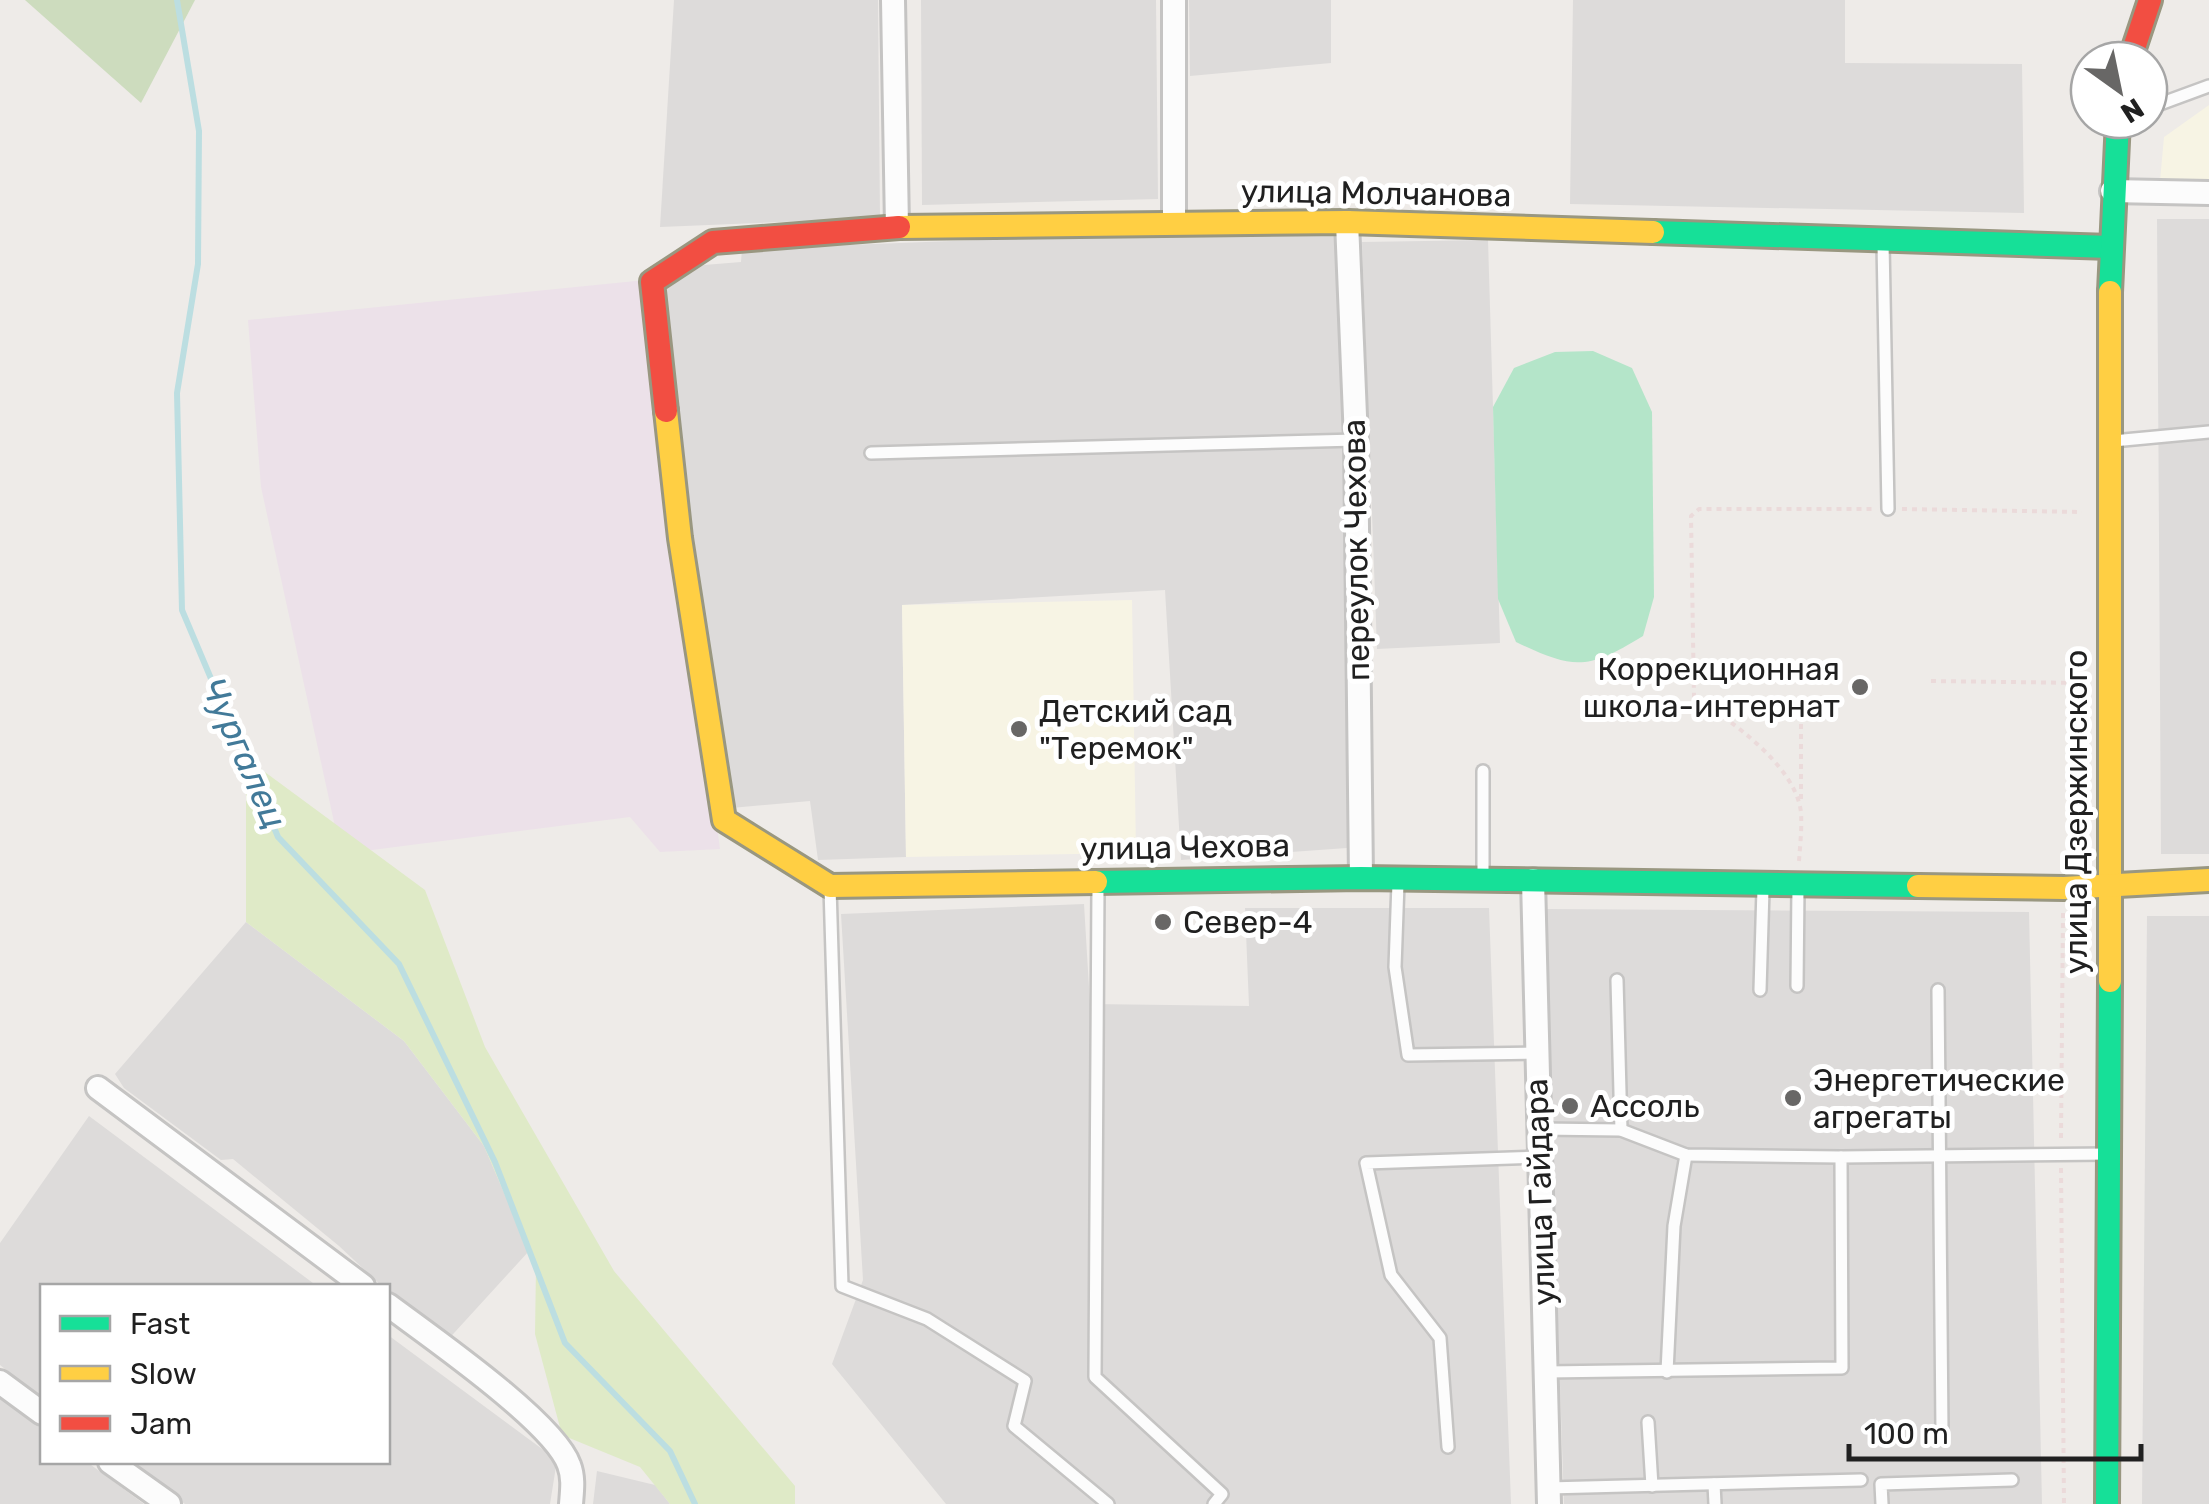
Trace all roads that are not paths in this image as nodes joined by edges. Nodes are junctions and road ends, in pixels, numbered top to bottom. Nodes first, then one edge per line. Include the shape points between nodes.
1 (893, 0) edge
2 (1174, 0) edge
3 (2150, 0) edge
4 (2137, 40) edge
5 (2209, 86) edge
6 (2169, 104) edge
7 (2116, 140) edge
8 (2112, 191) junction
9 (2209, 193) edge
10 (1174, 222) junction
11 (1347, 222) junction
12 (896, 227) junction
13 (1883, 240) junction
14 (2111, 247) junction
15 (2209, 432) edge
16 (1356, 440) junction
17 (2108, 441) junction
18 (871, 453) dead end
19 (1888, 509) road end
20 (1484, 771) dead end
21 (1361, 878) junction
22 (1398, 878) junction
23 (1483, 879) junction
24 (1098, 880) junction
25 (1533, 880) junction
26 (2209, 880) edge
27 (830, 886) junction
28 (2108, 886) junction
29 (1763, 887) junction
30 (1798, 887) junction
31 (1617, 980) dead end
32 (1797, 986) dead end
33 (1760, 990) dead end
34 (1938, 990) dead end
35 (1535, 1053) junction
36 (98, 1088) dead end
37 (1540, 1130) junction
38 (1620, 1130) junction
39 (2113, 1154) junction
40 (1686, 1155) junction
41 (1539, 1157) junction
42 (1841, 1157) junction
43 (1940, 1158) junction
44 (360, 1284) edge
45 (390, 1307) edge
46 (1546, 1372) junction
47 (1667, 1372) junction
48 (0, 1382) edge
49 (40, 1412) edge
50 (1648, 1422) dead end
51 (1942, 1431) dead end
52 (1448, 1447) dead end
53 (113, 1464) edge
54 (1861, 1480) dead end
55 (2012, 1480) dead end
56 (1714, 1484) junction
57 (1652, 1486) junction
58 (1548, 1496) edge
59 (169, 1504) edge
60 (571, 1504) edge
61 (1108, 1504) edge
62 (1214, 1504) edge
63 (1715, 1504) edge
64 (1882, 1504) edge
65 (2107, 1504) edge

1 - 12 street
2 - 10 street
3 - 4 street
5 - 6 lane
7 - 8 street, улица Дзержинского
8 - 9 street
8 - 14 street, улица Дзержинского
10 - 11 street, улица Молчанова
10 - 12 street, улица Молчанова
11 - 13 street, улица Молчанова
11 - 16 street, переулок Чехова
12 - 27 street, улица Молчанова via 713,242 652,282 680,538 724,820
13 - 14 street, улица Молчанова
13 - 19 lane
14 - 17 street, улица Дзержинского
15 - 17 lane
16 - 18 lane
16 - 21 street, переулок Чехова
17 - 28 street, улица Дзержинского
20 - 23 lane
21 - 22 street, улица Чехова
21 - 24 street, улица Чехова
22 - 23 street, улица Чехова
22 - 35 lane via 1395,967 1408,1055
23 - 25 street, улица Чехова
24 - 27 street, улица Чехова
24 - 62 lane via 1094,1377 1222,1494
25 - 29 street, улица Чехова
25 - 35 street, улица Гайдара
26 - 28 street, улица Чехова
27 - 61 lane via 842,1286 927,1319 1026,1381 1014,1426
28 - 30 street, улица Чехова
28 - 39 street, улица Дзержинского
29 - 30 street, улица Чехова
29 - 33 lane
30 - 32 lane
31 - 38 lane
34 - 43 lane
35 - 37 street, улица Гайдара
36 - 44 street
37 - 38 lane
37 - 41 street, улица Гайдара
38 - 40 lane
39 - 43 lane
39 - 65 street, улица Дзержинского
40 - 42 lane
40 - 47 lane via 1674,1226
41 - 46 street, улица Гайдара
41 - 52 lane via 1366,1163 1392,1275 1440,1338
42 - 43 lane
42 - 47 lane via 1842,1368
43 - 51 lane
45 - 60 street via 519,1407 564,1455 573,1482
46 - 47 lane
46 - 58 street, улица Гайдара
48 - 49 street
50 - 57 lane
53 - 59 street
54 - 56 lane
55 - 64 lane via 1882,1484
56 - 57 lane
56 - 63 lane
57 - 58 lane

